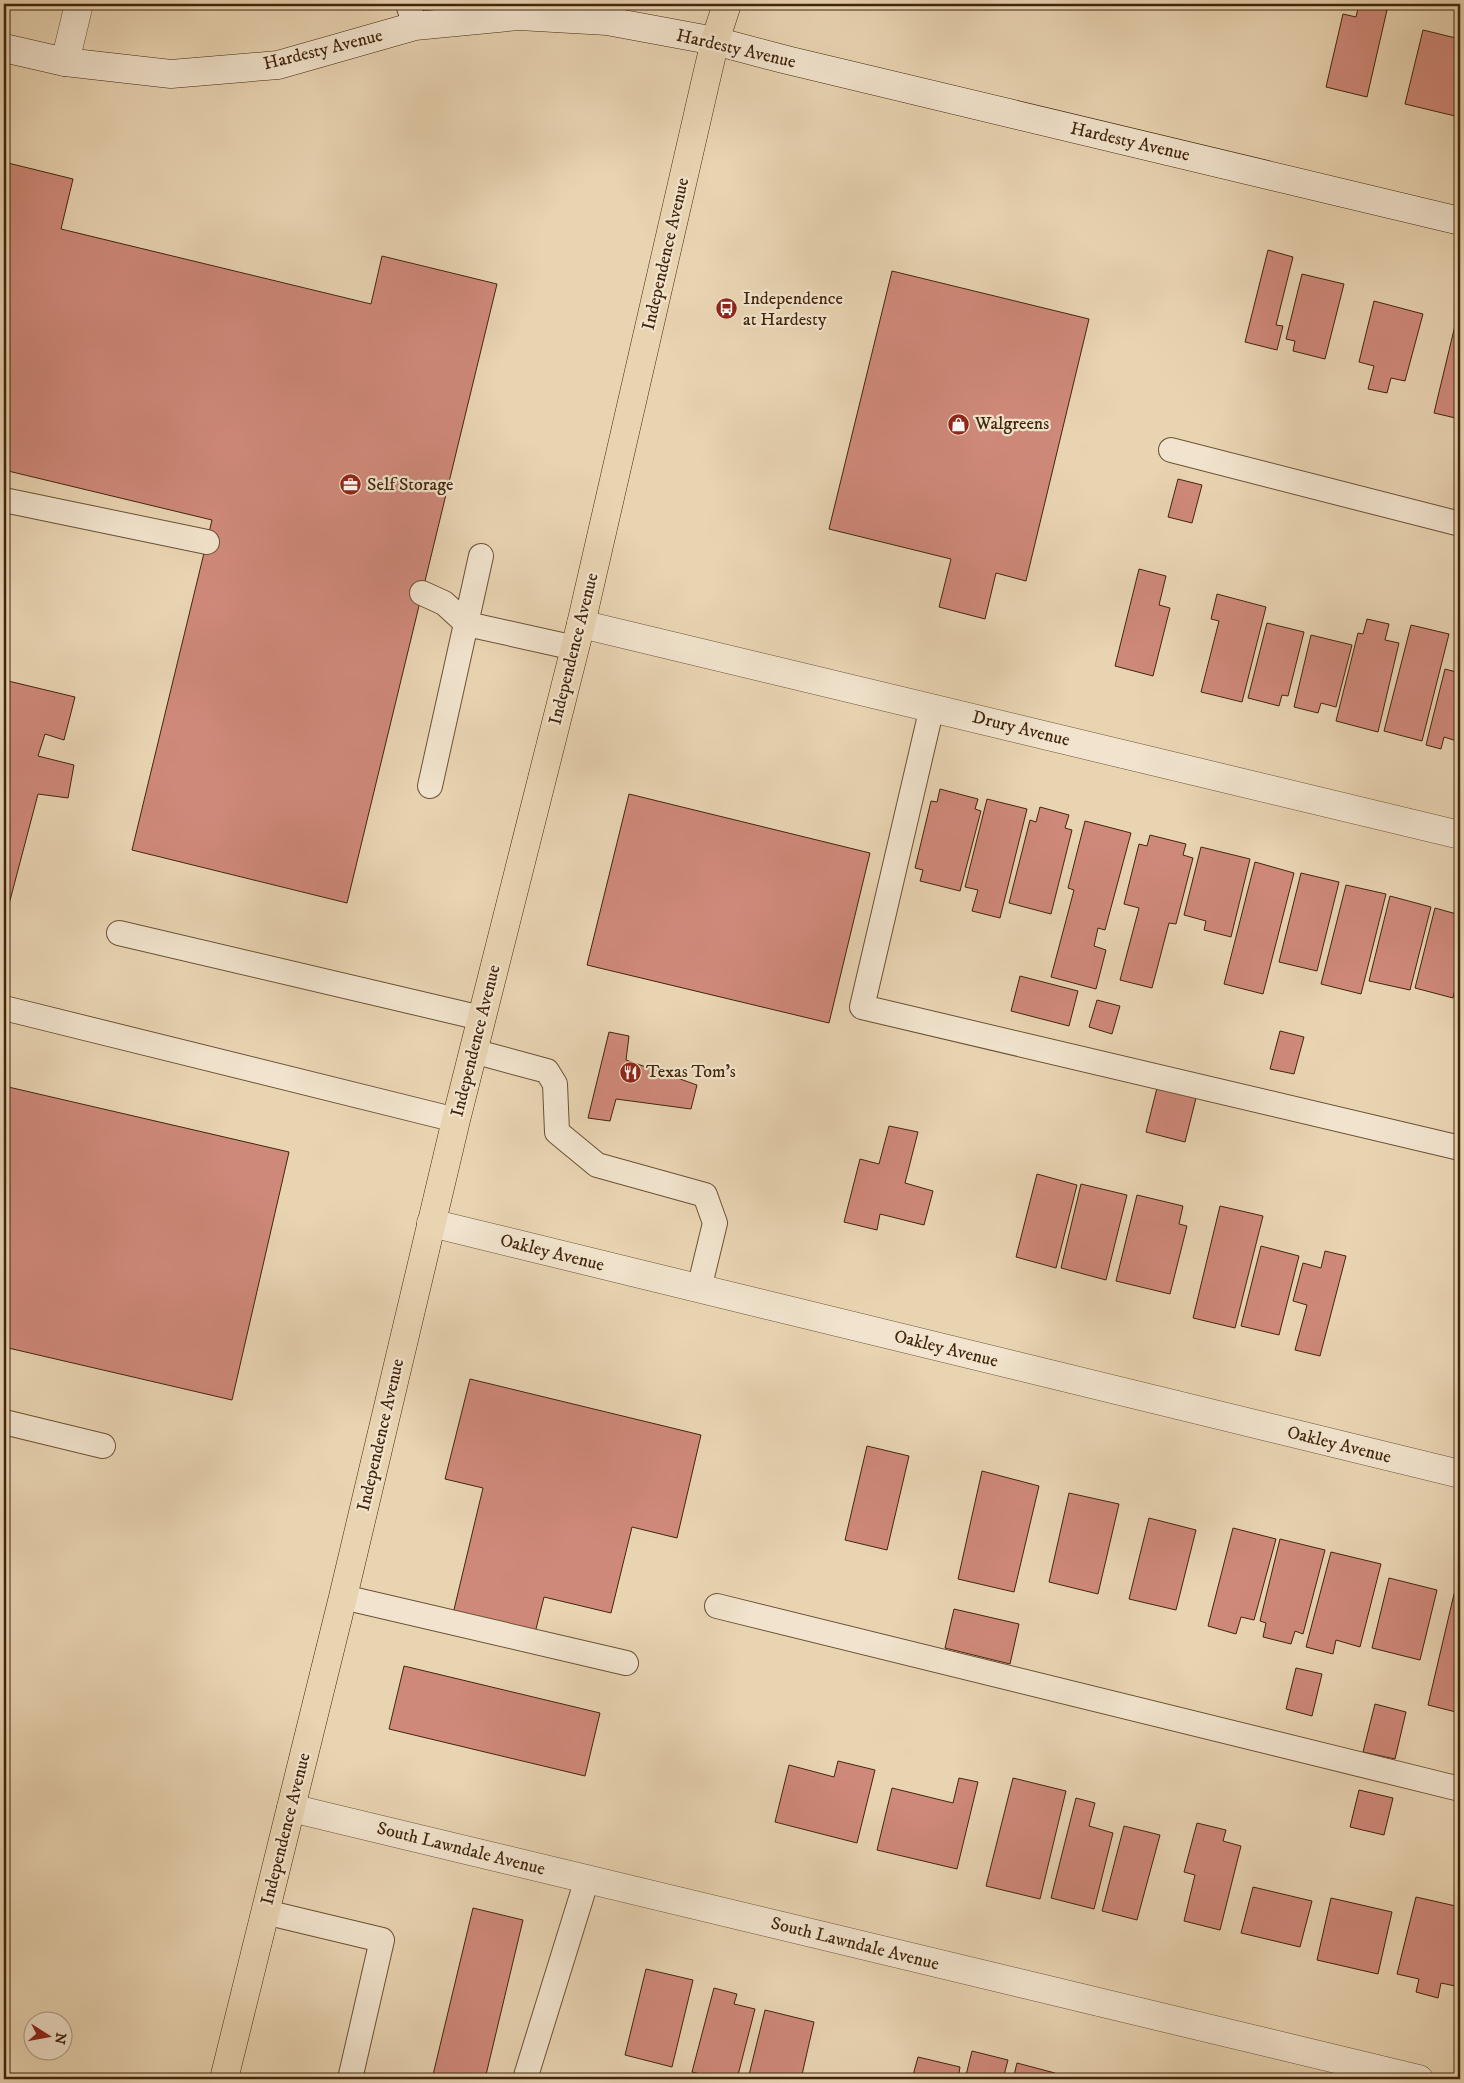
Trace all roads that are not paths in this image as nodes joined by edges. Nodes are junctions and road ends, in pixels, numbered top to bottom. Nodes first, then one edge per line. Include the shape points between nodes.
1 (79, 4) edge
2 (727, 4) edge
3 (412, 15) edge
4 (715, 41) junction
5 (4, 48) edge
6 (65, 62) junction
7 (1460, 221) edge
8 (1171, 450) dead end
9 (4, 500) edge
10 (1460, 524) edge
11 (206, 542) dead end
12 (481, 556) dead end
13 (422, 593) dead end
14 (467, 624) junction
15 (578, 636) junction
16 (932, 707) junction
17 (430, 786) dead end
18 (1460, 835) edge
19 (119, 933) dead end
20 (4, 1008) edge
21 (482, 1018) junction
22 (473, 1051) junction
23 (456, 1120) junction
24 (1460, 1148) edge
25 (431, 1223) junction
26 (699, 1289) junction
27 (4, 1422) edge
28 (103, 1446) dead end
29 (1460, 1474) edge
30 (343, 1597) junction
31 (717, 1606) dead end
32 (626, 1663) dead end
33 (1460, 1789) edge
34 (291, 1808) junction
35 (587, 1879) junction
36 (265, 1912) junction
37 (224, 2079) edge
38 (350, 2079) edge
39 (525, 2079) edge
40 (1419, 2079) edge

1 - 6 street
2 - 4 main road, Independence Avenue
3 - 4 street, Hardesty Avenue via 607,21
3 - 6 street, Hardesty Avenue via 278,65 171,74
4 - 7 street, Hardesty Avenue
4 - 15 main road, Independence Avenue
5 - 6 street, Hardesty Avenue
8 - 10 lane
9 - 11 lane
12 - 14 lane
13 - 14 lane via 444,603
14 - 15 lane
14 - 17 lane
15 - 16 street, Drury Avenue
15 - 21 main road, Independence Avenue
16 - 18 street, Drury Avenue
16 - 24 lane via 862,1007
19 - 21 lane
20 - 23 lane
21 - 22 main road, Independence Avenue
22 - 23 main road, Independence Avenue
22 - 26 lane via 547,1071 555,1084 557,1132 597,1165 705,1195 715,1223
23 - 25 main road, Independence Avenue
25 - 26 street, Oakley Avenue
25 - 30 main road, Independence Avenue
26 - 29 street, Oakley Avenue
27 - 28 lane
30 - 32 lane
30 - 34 main road, Independence Avenue
31 - 33 lane
34 - 35 street, South Lawndale Avenue
34 - 36 main road, Independence Avenue
35 - 39 lane
35 - 40 street, South Lawndale Avenue
36 - 37 main road, Independence Avenue
36 - 38 lane via 382,1940

